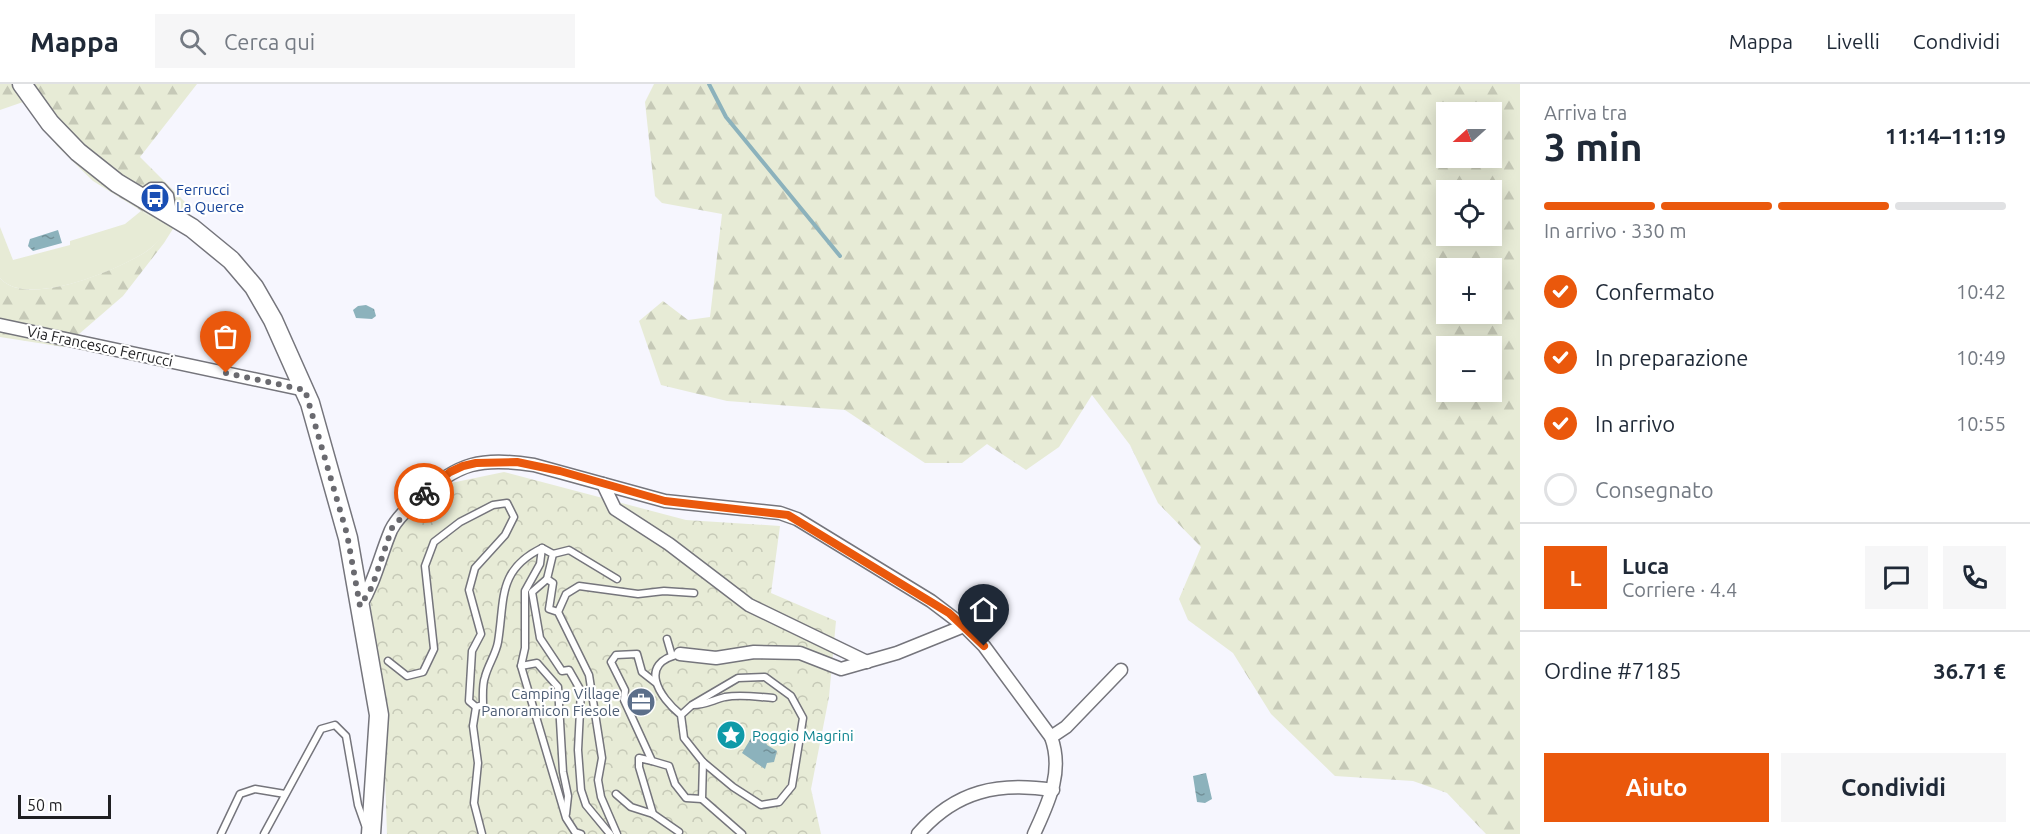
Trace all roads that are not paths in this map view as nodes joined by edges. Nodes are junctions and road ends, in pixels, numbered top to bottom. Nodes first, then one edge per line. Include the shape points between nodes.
1 (22, 84) edge
2 (0, 325) edge
3 (305, 390) junction
4 (603, 484) junction
5 (542, 548) junction
6 (553, 554) junction
7 (547, 579) junction
8 (617, 579) dead end
9 (694, 593) dead end
10 (360, 606) junction
11 (558, 612) junction
12 (964, 626) junction
13 (667, 639) dead end
14 (676, 655) junction
15 (388, 661) dead end
16 (867, 662) junction
17 (521, 666) junction
18 (1121, 670) dead end
19 (656, 682) junction
20 (773, 698) dead end
21 (692, 705) junction
22 (476, 707) junction
23 (681, 715) junction
24 (1051, 737) junction
25 (652, 761) junction
26 (703, 762) junction
27 (1053, 790) junction
28 (285, 794) junction
29 (616, 794) dead end
30 (702, 800) junction
31 (653, 814) junction
32 (566, 818) junction
33 (679, 832) dead end
34 (220, 834) edge
35 (264, 834) edge
36 (370, 834) edge
37 (482, 834) edge
38 (580, 834) edge
39 (610, 834) edge
40 (617, 834) edge
41 (742, 834) edge
42 (918, 834) edge
43 (1034, 834) edge

1 - 3 main road via 78,153 218,249 254,287
2 - 3 street, Via Francesco Ferrucci
3 - 10 main road via 347,534
4 - 10 street via 517,462 476,463 450,472 415,501 392,528 372,587
4 - 12 street via 665,501 788,515 931,601
4 - 16 street via 615,509 749,605
5 - 6 lane
5 - 17 lane via 540,564 525,591 525,648
5 - 22 lane via 523,557 509,573 500,607 498,644 484,678 483,705
6 - 7 lane
6 - 8 lane via 569,550
7 - 11 lane via 553,583 549,609
7 - 39 lane via 532,592 540,638 562,671 569,670 581,690 581,790 586,805
9 - 11 lane via 638,594 579,586 566,594
10 - 36 main road via 380,722
11 - 40 lane via 589,675 602,758 598,780
12 - 16 street
12 - 24 street via 984,646
13 - 14 lane
14 - 16 street via 716,658 754,652 800,653 836,669
14 - 19 lane via 657,670
15 - 22 lane via 406,676 423,672 434,649 425,566 434,542 468,518 493,505 507,503 514,517 505,535 475,568 469,590 481,634 472,651 469,701
17 - 32 lane
17 - 32 lane via 537,663 558,687 568,796
18 - 24 street via 1066,727
19 - 23 lane via 663,699
19 - 25 lane via 642,672 637,654 616,655 611,662
20 - 21 lane via 741,695
21 - 23 lane
21 - 26 lane via 738,678 765,677 791,696 803,717 792,786 779,802 761,805
22 - 37 lane via 473,726 478,763 474,804
23 - 26 lane via 684,738
24 - 27 street via 1057,769
25 - 30 lane via 669,766 675,784 686,798
25 - 31 lane via 639,758
26 - 30 lane
27 - 42 street via 1020,785 994,787 967,797 926,824
27 - 43 street
28 - 34 lane via 255,789 240,794
28 - 35 lane
28 - 36 lane via 321,729 336,725 346,736 358,806
29 - 31 lane via 631,807
30 - 41 lane
31 - 33 lane
32 - 38 lane

